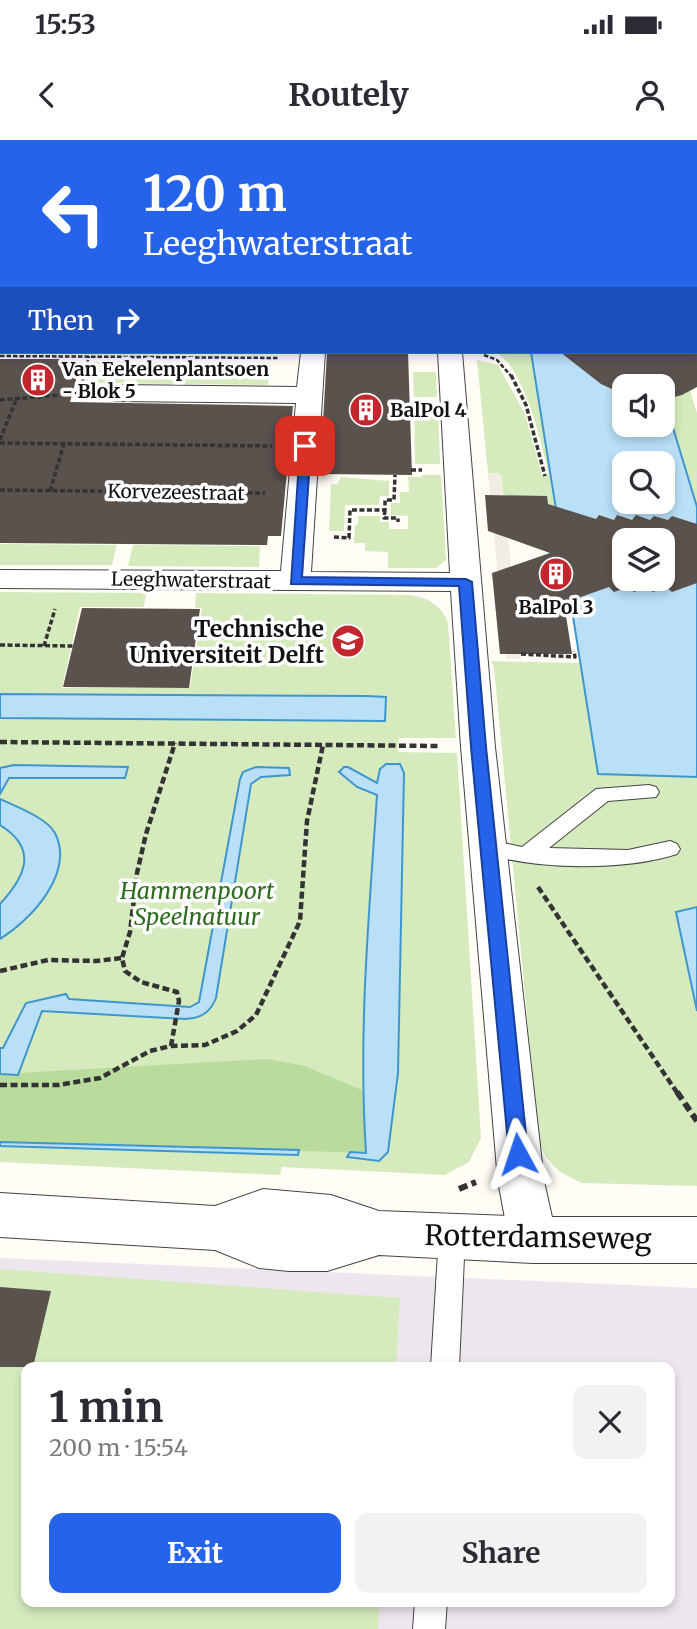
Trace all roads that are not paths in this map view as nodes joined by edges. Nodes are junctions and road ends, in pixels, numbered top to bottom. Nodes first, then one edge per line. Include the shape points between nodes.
1 (450, 354) edge
2 (313, 355) edge
3 (116, 393) road end
4 (309, 395) junction
5 (0, 579) edge
6 (295, 581) junction
7 (466, 582) junction
8 (649, 792) dead end
9 (670, 849) dead end
10 (508, 851) junction
11 (450, 1214) junction
12 (0, 1215) edge
13 (533, 1240) junction
14 (697, 1240) edge
15 (445, 1362) edge
16 (431, 1607) edge
17 (429, 1629) edge

1 - 7 street
2 - 4 street
3 - 4 street
4 - 6 street
5 - 6 street, Leeghwaterstraat
6 - 7 street, Leeghwaterstraat
7 - 10 street via 478,747
8 - 10 lane via 603,794
9 - 10 lane via 628,858
10 - 13 street via 521,1181
11 - 12 street, Rotterdamseweg via 327,1248 259,1245 215,1228
11 - 13 street, Rotterdamseweg
11 - 15 lane
13 - 14 street, Rotterdamseweg
16 - 17 lane

